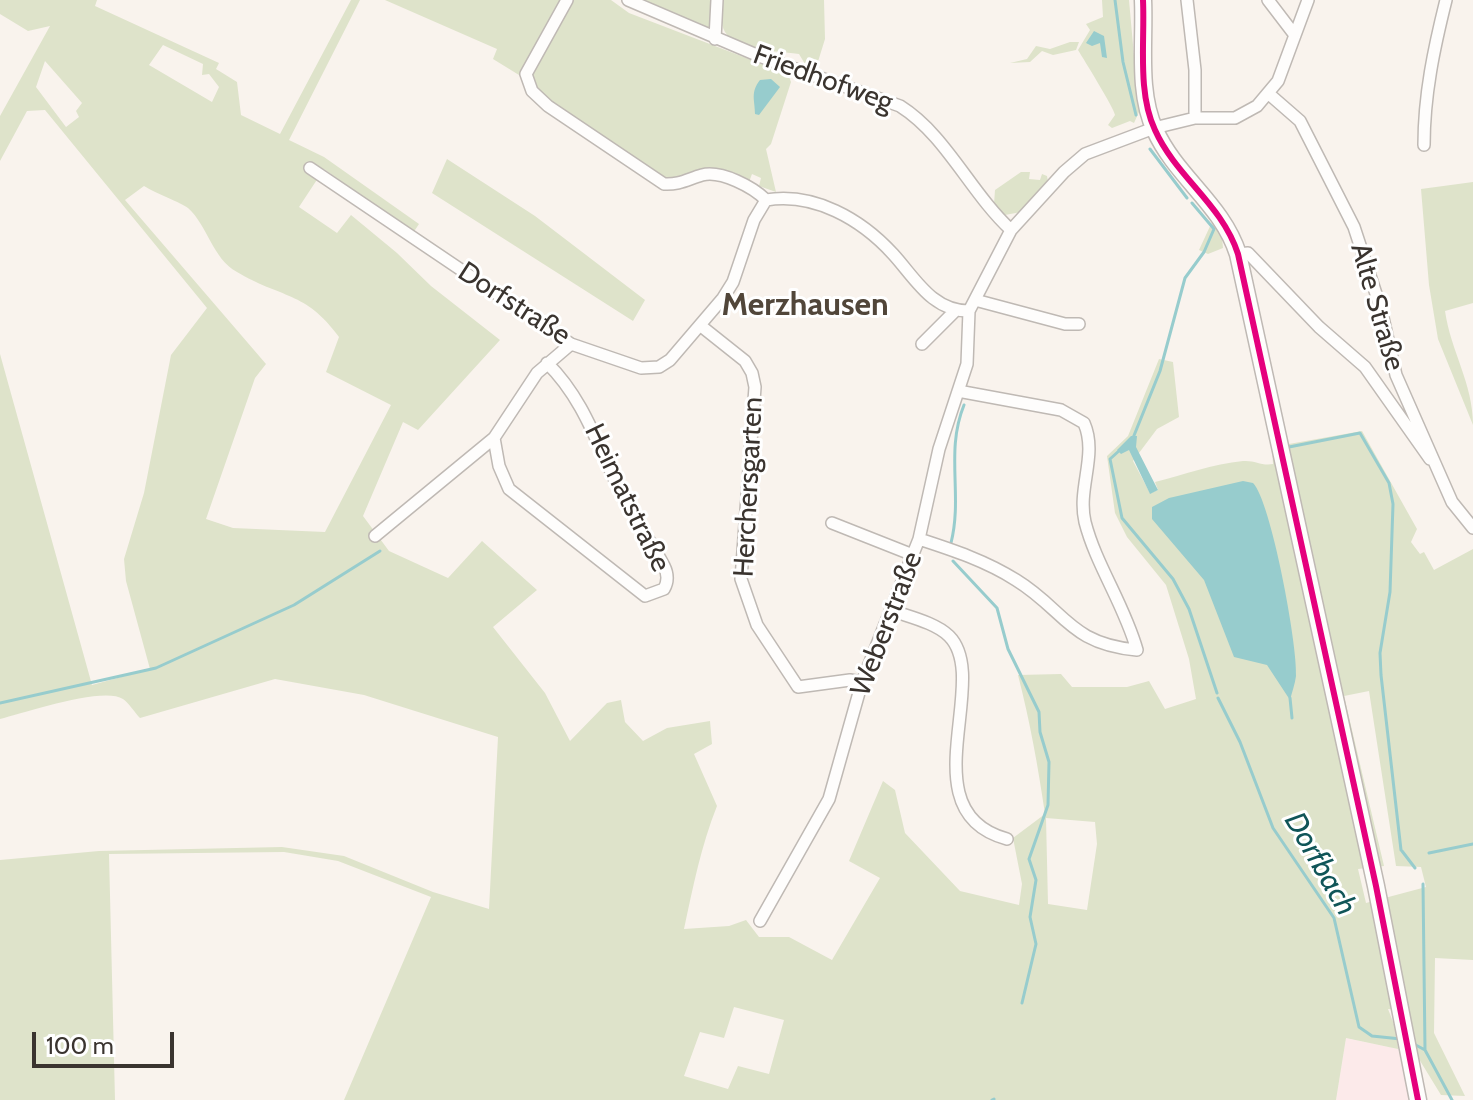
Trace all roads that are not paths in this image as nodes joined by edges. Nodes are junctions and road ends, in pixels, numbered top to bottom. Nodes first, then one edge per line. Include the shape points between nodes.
1 (567, 0) edge
2 (628, 0) edge
3 (717, 0) edge
4 (1143, 0) edge
5 (1187, 0) edge
6 (1268, 0) edge
7 (1308, 0) edge
8 (1446, 0) edge
9 (1294, 34) junction
10 (715, 39) junction
11 (1269, 94) junction
12 (1195, 118) junction
13 (1154, 128) junction
14 (1424, 145) dead end
15 (310, 168) dead end
16 (766, 200) junction
17 (1011, 230) junction
18 (1238, 254) junction
19 (972, 306) junction
20 (955, 311) junction
21 (1079, 324) dead end
22 (701, 326) junction
23 (571, 344) junction
24 (922, 344) dead end
25 (547, 363) junction
26 (958, 391) junction
27 (494, 438) junction
28 (1432, 461) junction
29 (832, 523) dead end
30 (1473, 528) edge
31 (375, 536) dead end
32 (919, 539) junction
33 (913, 555) junction
34 (893, 611) junction
35 (862, 682) junction
36 (1007, 839) dead end
37 (760, 921) dead end
38 (1418, 1100) edge

1 - 16 street via 526,74 532,91 664,184 714,174 756,190
2 - 10 street
3 - 10 street, Friedhofweg
4 - 13 main road via 1146,85
5 - 12 street
6 - 9 street
7 - 9 street
8 - 14 street via 1424,111
9 - 11 street
10 - 17 street, Friedhofweg via 919,118
11 - 12 street via 1242,116
11 - 28 street, Alte Straße via 1300,121 1354,227 1396,375
12 - 13 street
13 - 17 street via 1085,154
13 - 18 main road via 1222,217
15 - 23 street, Dorfstraße
16 - 20 street via 801,198 834,210 874,236 920,287
16 - 22 street, Dorfstraße via 745,240 733,282
17 - 19 street
18 - 28 street via 1248,253 1266,269 1365,367
18 - 38 main road
19 - 20 street
19 - 21 street
19 - 26 street, Weberstraße via 970,346
20 - 24 street
22 - 23 street, Dorfstraße via 659,367 641,368
22 - 35 street, Herchersgarten via 745,361 755,387 741,547 747,605 798,687
23 - 25 street
25 - 27 street
25 - 27 street, Heimatstraße via 584,409 623,497 666,568 664,589 645,596 632,588 509,489
26 - 32 street, Weberstraße
26 - 32 street via 1061,410 1084,423 1090,450 1082,493 1085,522 1126,612 1137,650 1082,635 1021,582 990,564
27 - 31 street
28 - 30 street, Alte Straße via 1452,502
29 - 33 street
32 - 33 street, Weberstraße
33 - 34 street, Weberstraße
34 - 35 street, Weberstraße
34 - 36 street via 949,636 957,650 959,795 975,822
35 - 37 street, Weberstraße via 829,799

